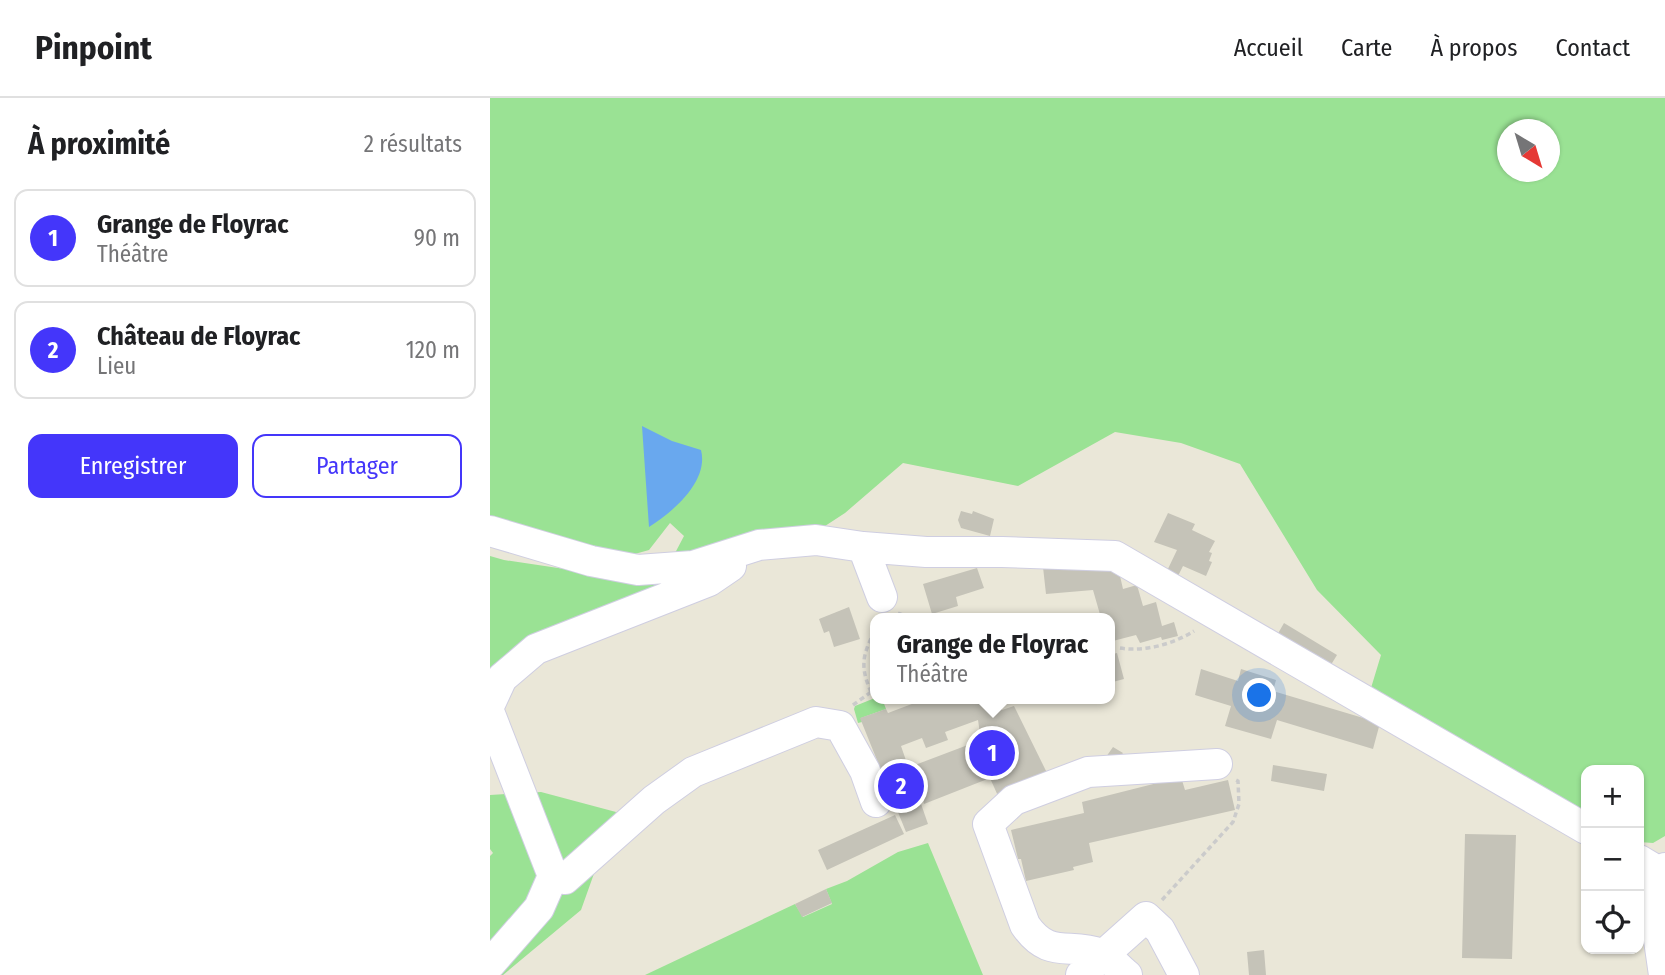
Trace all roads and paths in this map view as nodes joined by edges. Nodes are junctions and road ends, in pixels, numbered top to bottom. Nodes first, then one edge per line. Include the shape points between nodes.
1 (490, 531) edge
2 (759, 545) junction
3 (863, 547) junction
4 (881, 597) dead end
5 (1220, 616) junction
6 (870, 641) edge
7 (1120, 648) dead end
8 (870, 690) edge
9 (490, 705) edge
10 (490, 714) edge
11 (1217, 764) joint
12 (876, 802) dead end
13 (1584, 828) edge
14 (1655, 867) edge
15 (553, 876) junction
16 (1146, 917) junction
17 (1102, 954) junction
18 (490, 964) edge
19 (1081, 975) edge
20 (1127, 975) edge
21 (1184, 975) edge
22 (1664, 975) edge

1 - 2 street via 638,570 693,566
2 - 3 street via 816,540
2 - 9 street via 709,581 536,649 502,678
3 - 4 street
3 - 5 street via 1115,556
5 - 7 path via 1182,639 1138,651
5 - 13 street
6 - 8 path via 862,673
10 - 15 street
11 - 16 path via 1238,782 1239,804 1233,822
11 - 17 street via 1088,772 1014,800 988,824 1034,938 1050,947
12 - 15 street via 841,726 816,722 693,772 565,878
14 - 22 street via 1653,898
15 - 18 street via 539,908
16 - 17 street
16 - 21 street via 1160,930
17 - 19 street
17 - 20 street

